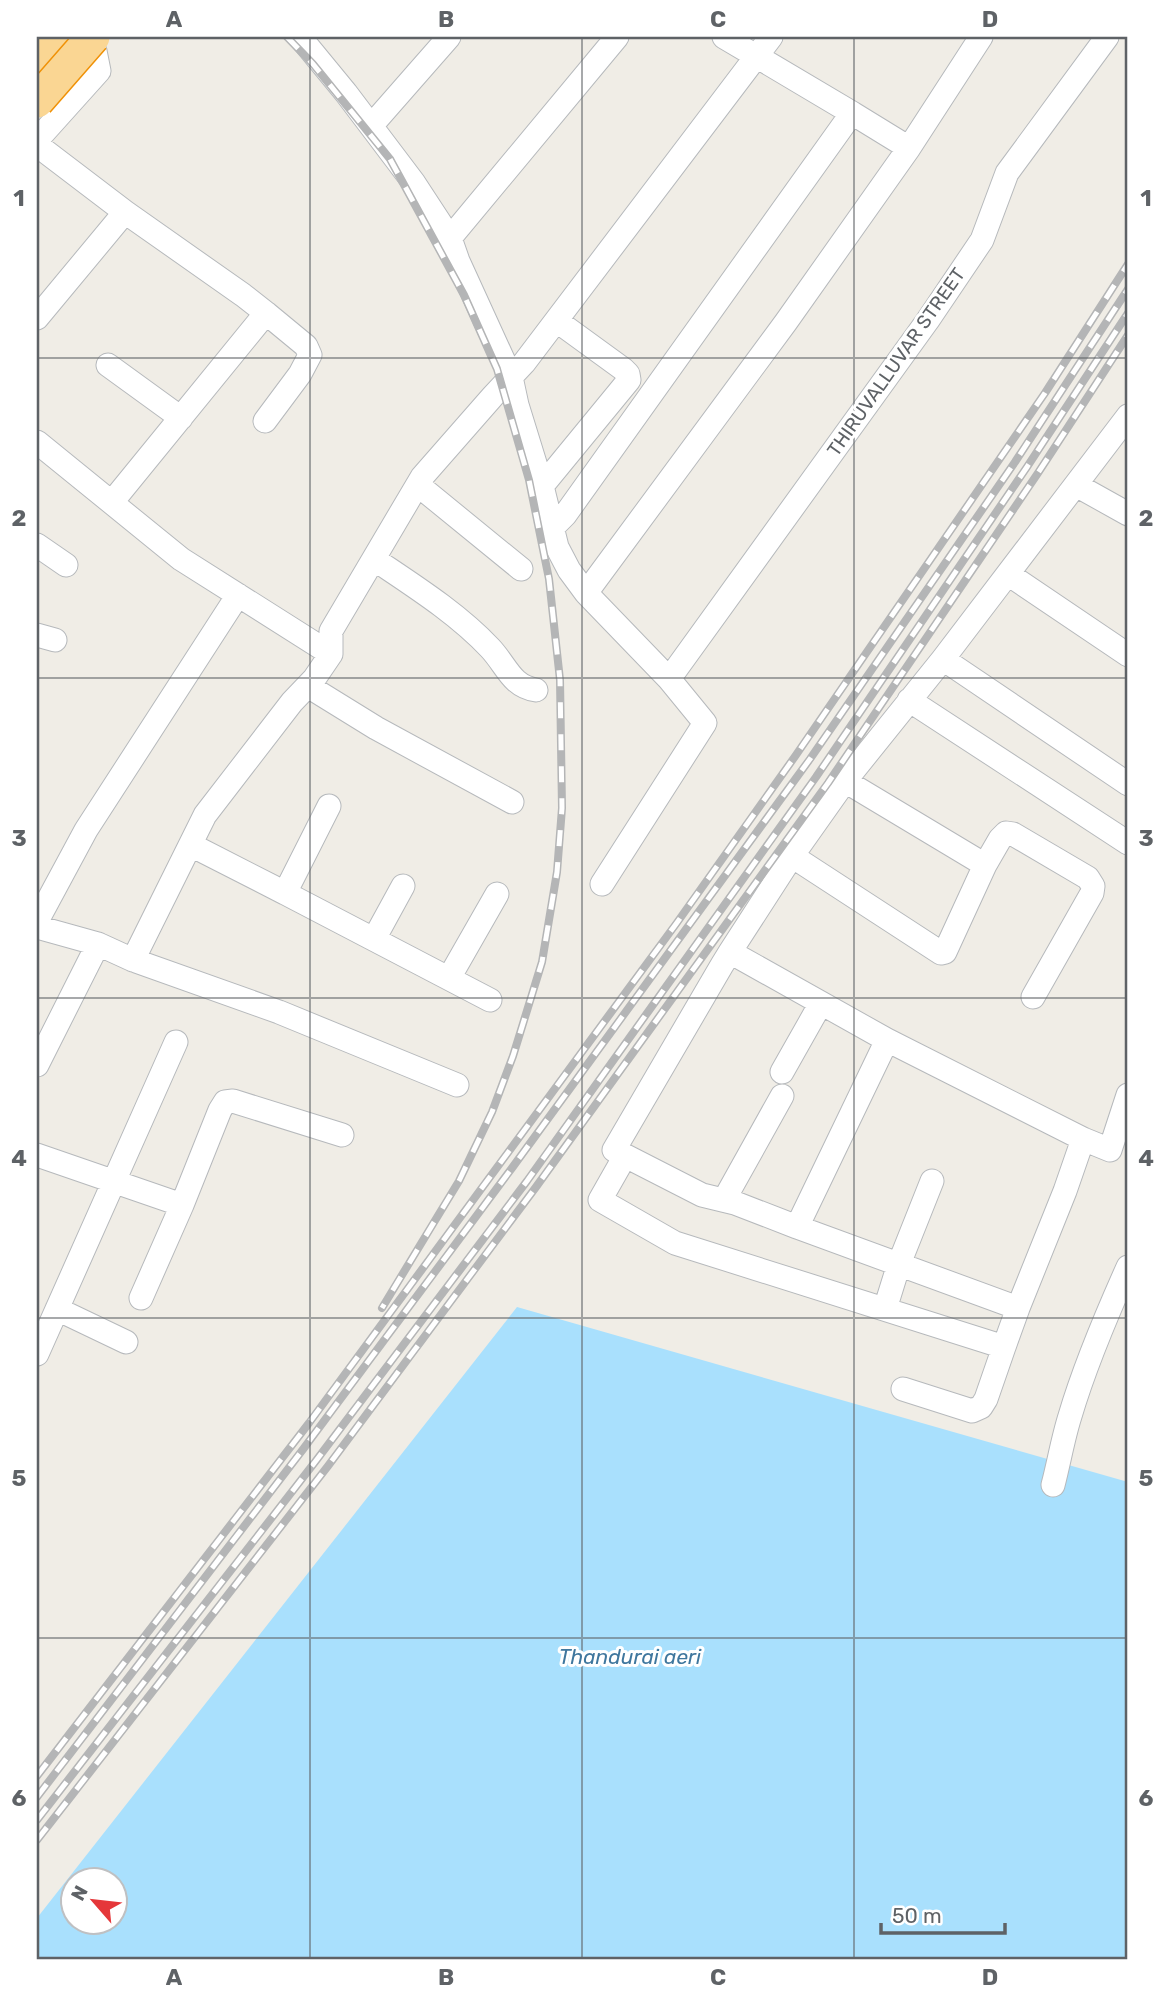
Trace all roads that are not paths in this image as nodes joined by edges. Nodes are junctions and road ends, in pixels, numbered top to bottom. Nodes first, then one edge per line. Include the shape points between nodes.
1 (55, 37) edge
2 (81, 37) edge
3 (93, 37) edge
4 (300, 37) edge
5 (449, 37) edge
6 (617, 37) edge
7 (724, 37) edge
8 (771, 37) edge
9 (981, 37) edge
10 (1107, 37) edge
11 (755, 56) junction
12 (37, 58) edge
13 (37, 101) edge
14 (852, 113) junction
15 (371, 126) junction
16 (37, 140) edge
17 (37, 145) edge
18 (909, 148) junction
19 (125, 212) junction
20 (450, 238) junction
21 (266, 313) junction
22 (37, 318) edge
23 (556, 321) junction
24 (108, 365) dead end
25 (511, 377) junction
26 (1128, 416) edge
27 (181, 418) junction
28 (265, 421) dead end
29 (37, 442) edge
30 (418, 485) junction
31 (1076, 485) junction
32 (542, 486) junction
33 (112, 502) junction
34 (1128, 514) edge
35 (553, 527) junction
36 (37, 545) edge
37 (374, 559) junction
38 (66, 565) dead end
39 (521, 569) dead end
40 (1008, 574) junction
41 (586, 593) junction
42 (238, 595) junction
43 (331, 654) junction
44 (1128, 655) edge
45 (943, 659) junction
46 (669, 679) junction
47 (307, 686) junction
48 (536, 690) dead end
49 (909, 700) junction
50 (845, 781) junction
51 (1128, 784) edge
52 (512, 802) dead end
53 (329, 806) dead end
54 (1128, 843) edge
55 (191, 845) junction
56 (792, 856) junction
57 (985, 865) junction
58 (602, 884) dead end
59 (403, 886) dead end
60 (285, 894) junction
61 (497, 894) dead end
62 (37, 921) edge
63 (37, 927) edge
64 (374, 939) junction
65 (98, 944) junction
66 (730, 952) junction
67 (133, 960) junction
68 (449, 978) junction
69 (1033, 997) dead end
70 (490, 1000) dead end
71 (821, 1003) junction
72 (887, 1040) junction
73 (176, 1042) dead end
74 (37, 1065) edge
75 (782, 1072) dead end
76 (457, 1085) dead end
77 (1128, 1095) edge
78 (782, 1096) dead end
79 (342, 1135) dead end
80 (1083, 1139) junction
81 (1119, 1153) edge
82 (37, 1155) edge
83 (625, 1156) junction
84 (932, 1181) dead end
85 (113, 1183) junction
86 (724, 1200) junction
87 (182, 1205) junction
88 (797, 1227) junction
89 (899, 1264) junction
90 (1128, 1268) edge
91 (141, 1298) dead end
92 (1018, 1308) junction
93 (57, 1309) junction
94 (885, 1309) junction
95 (127, 1342) dead end
96 (1004, 1347) junction
97 (37, 1354) edge
98 (903, 1389) dead end
99 (1053, 1485) dead end

1 - 12 highway
2 - 16 street via 95,51 99,71
3 - 13 highway, bridge
4 - 15 street
5 - 15 street
6 - 20 street
7 - 11 street
8 - 11 street
9 - 18 street
10 - 46 street, THIRUVALLUVAR STREET via 1007,173 982,240 928,320
11 - 14 street
11 - 23 street
14 - 18 street
14 - 35 street
15 - 20 street
17 - 19 street
18 - 41 street
19 - 21 street
19 - 22 street
20 - 25 street
21 - 27 street
21 - 28 street via 306,346 310,355
23 - 25 street
23 - 32 street via 624,369 629,380
24 - 27 street
25 - 30 street
25 - 32 street
26 - 31 street
27 - 33 street
29 - 33 street
30 - 37 street
30 - 39 street
31 - 34 street
31 - 40 street
32 - 35 street
33 - 42 street via 181,558
35 - 41 street via 557,547
36 - 38 street
37 - 43 street via 331,631
37 - 48 street via 476,633 516,683
40 - 44 street
40 - 45 street
41 - 46 street
42 - 43 street
42 - 62 street via 86,831
43 - 47 street
45 - 49 street
45 - 51 street
46 - 58 street via 705,723
47 - 52 street
47 - 55 street via 205,815
49 - 50 street
49 - 54 street
50 - 56 street
50 - 57 street
53 - 60 street
55 - 60 street
55 - 67 street
56 - 57 street via 941,953
56 - 66 street
57 - 69 street via 1000,839 1013,834 1088,878 1093,886
59 - 64 street
60 - 64 street
61 - 68 street
63 - 65 street
64 - 68 street
65 - 67 street
65 - 74 street
66 - 71 street
66 - 83 street via 614,1150
67 - 76 street via 279,1012
68 - 70 street
71 - 72 street
71 - 75 street
72 - 80 street
72 - 88 street
73 - 85 street
77 - 81 street
78 - 86 street
79 - 87 street via 225,1102
80 - 81 street
80 - 92 street
82 - 85 street
83 - 86 street via 702,1195
83 - 94 street via 600,1200 675,1243
84 - 89 street
85 - 87 street
85 - 93 street
86 - 88 street
87 - 91 street
88 - 89 street
89 - 92 street
89 - 94 street
90 - 99 street via 1082,1378
92 - 96 street
93 - 95 street
93 - 97 street
94 - 96 street
96 - 98 street via 981,1408 972,1411

